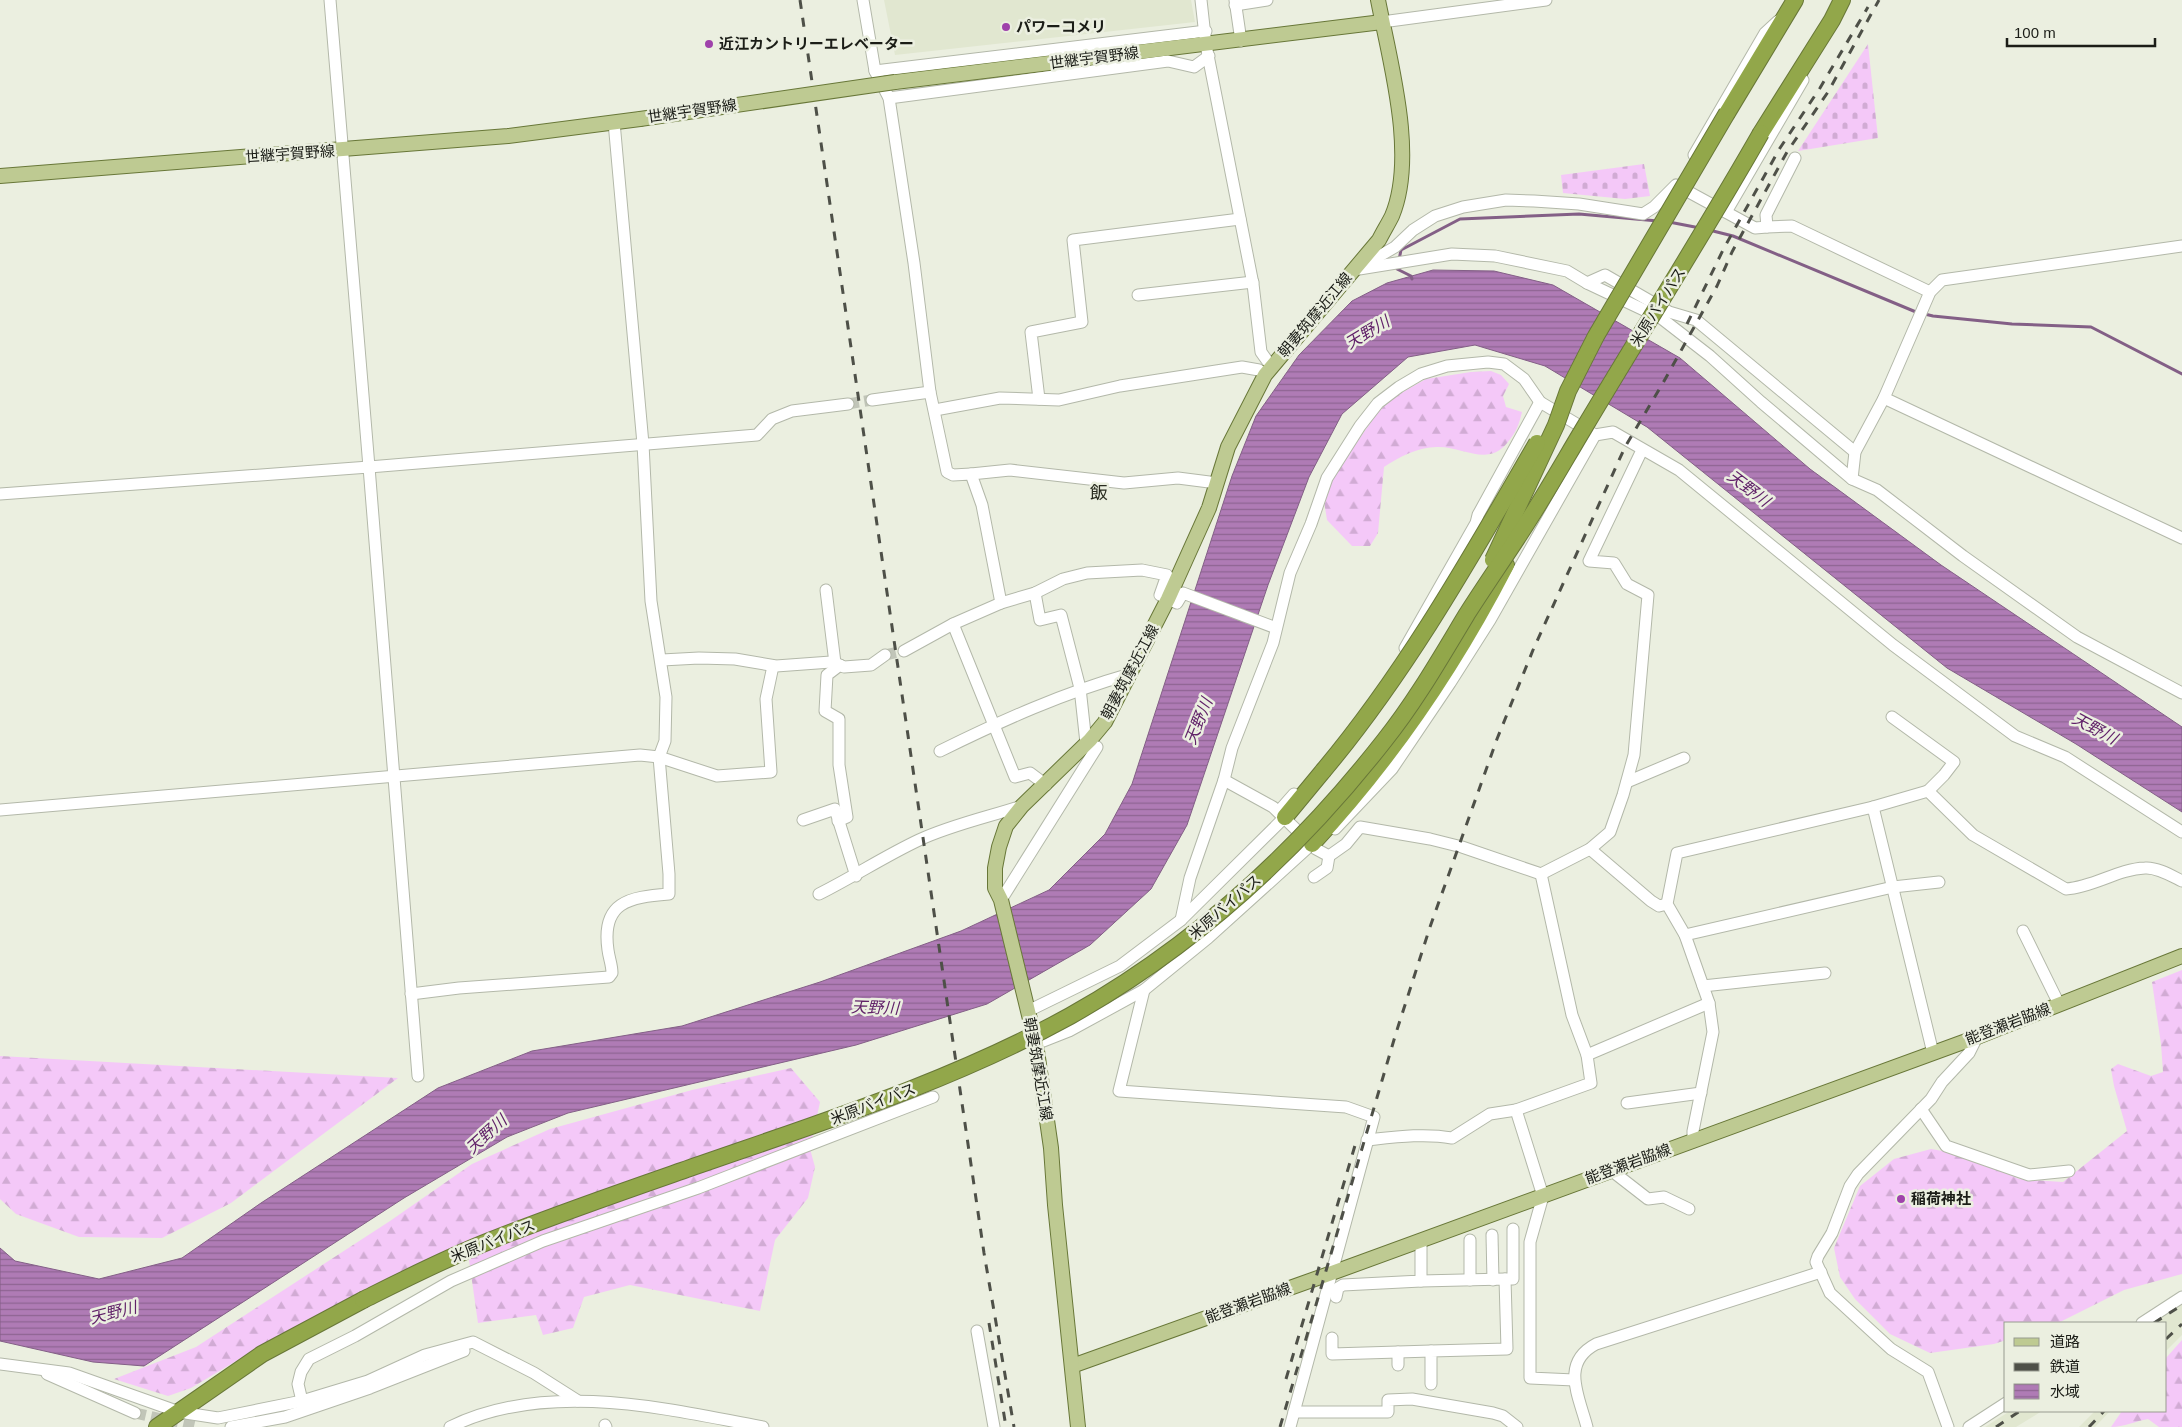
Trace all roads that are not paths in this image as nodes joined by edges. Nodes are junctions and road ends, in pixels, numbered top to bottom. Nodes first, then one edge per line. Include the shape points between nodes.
1 (330, 0) edge
2 (863, 0) edge
3 (1201, 0) edge
4 (1267, 0) edge
5 (1378, 0) edge
6 (1546, 0) edge
7 (1842, 0) edge
8 (1235, 3) edge
9 (1792, 6) edge
10 (1832, 20) junction
11 (1382, 22) junction
12 (1241, 41) junction
13 (1207, 44) junction
14 (875, 71) junction
15 (889, 98) junction
16 (614, 122) junction
17 (343, 150) junction
18 (1795, 158) dead end
19 (0, 176) edge
20 (1676, 185) junction
21 (1726, 212) junction
22 (1240, 219) junction
23 (1767, 227) junction
24 (2182, 246) edge
25 (1353, 270) junction
26 (1253, 282) junction
27 (1587, 283) junction
28 (1930, 292) junction
29 (1138, 295) dead end
30 (1268, 371) junction
31 (1568, 391) junction
32 (930, 392) junction
33 (1884, 398) junction
34 (1039, 399) junction
35 (872, 400) tunnel mouth
36 (1540, 402) junction
37 (848, 404) tunnel mouth
38 (935, 410) junction
39 (1595, 435) junction
40 (644, 444) junction
41 (1642, 450) junction
42 (1855, 452) junction
43 (369, 467) junction
44 (971, 474) junction
45 (1852, 479) junction
46 (1217, 483) junction
47 (0, 494) edge
48 (1532, 516) junction
49 (2182, 538) edge
50 (826, 590) dead end
51 (1035, 593) junction
52 (1168, 599) junction
53 (1001, 603) junction
54 (1468, 612) junction
55 (953, 624) junction
56 (1271, 626) junction
57 (904, 651) tunnel mouth
58 (886, 655) tunnel mouth
59 (662, 660) junction
60 (838, 664) junction
61 (773, 666) junction
62 (1130, 674) junction
63 (1080, 688) junction
64 (2182, 693) edge
65 (1892, 717) dead end
66 (995, 724) junction
67 (1086, 743) junction
68 (940, 751) dead end
69 (659, 757) junction
70 (1684, 758) dead end
71 (392, 776) junction
72 (1224, 780) junction
73 (1627, 782) junction
74 (1046, 785) junction
75 (1928, 791) junction
76 (1022, 806) junction
77 (1874, 807) junction
78 (0, 810) edge
79 (1282, 814) junction
80 (804, 820) dead end
81 (838, 821) junction
82 (2182, 832) edge
83 (1314, 846) junction
84 (1590, 848) junction
85 (1329, 856) junction
86 (1541, 874) junction
87 (856, 876) junction
88 (1314, 877) dead end
89 (2182, 881) edge
90 (1939, 882) dead end
91 (1893, 887) junction
92 (820, 894) dead end
93 (1002, 904) junction
94 (1667, 904) junction
95 (1181, 920) junction
96 (2024, 931) dead end
97 (1686, 935) junction
98 (2182, 956) edge
99 (1825, 973) dead end
100 (1703, 986) junction
101 (1144, 990) junction
102 (410, 994) junction
103 (1709, 1004) junction
104 (2060, 1004) junction
105 (1028, 1011) junction
106 (1977, 1037) junction
107 (1036, 1044) junction
108 (1933, 1053) junction
109 (1587, 1055) junction
110 (418, 1076) dead end
111 (1701, 1093) junction
112 (933, 1096) dead end
113 (1627, 1102) dead end
114 (1921, 1109) junction
115 (1516, 1110) junction
116 (1367, 1140) junction
117 (1693, 1141) junction
118 (1612, 1170) junction
119 (2069, 1171) dead end
120 (1543, 1196) junction
121 (1689, 1209) dead end
122 (1513, 1229) dead end
123 (1492, 1235) dead end
124 (1470, 1240) dead end
125 (1421, 1241) junction
126 (1821, 1272) junction
127 (1330, 1274) junction
128 (1499, 1279) junction
129 (1470, 1280) junction
130 (1422, 1281) junction
131 (1336, 1297) dead end
132 (2182, 1297) edge
133 (2144, 1322) edge
134 (976, 1331) dead end
135 (1332, 1338) dead end
136 (473, 1342) junction
137 (1431, 1351) junction
138 (1398, 1352) junction
139 (0, 1364) edge
140 (1398, 1365) dead end
141 (1072, 1366) junction
142 (37, 1369) junction
143 (1574, 1380) junction
144 (1431, 1384) dead end
145 (302, 1401) junction
146 (578, 1401) junction
147 (2004, 1404) edge
148 (179, 1412) junction
149 (1294, 1412) junction
150 (135, 1413) tunnel mouth
151 (157, 1427) edge
152 (231, 1427) edge
153 (450, 1427) edge
154 (763, 1427) edge
155 (994, 1427) edge
156 (1078, 1427) edge
157 (1290, 1427) edge
158 (1517, 1427) edge
159 (1588, 1427) edge
160 (1948, 1427) edge
161 (1969, 1427) edge

1 - 17 street
2 - 14 street
3 - 13 street
4 - 8 street
5 - 11 main road, 朝妻筑摩近江線
6 - 11 street
7 - 10 highway, 米原バイパス
8 - 12 street
9 - 20 street via 1765,33
9 - 31 highway, 米原バイパス, bridge via 1596,336
10 - 21 street via 1820,52
10 - 48 highway, 米原バイパス, bridge
11 - 12 main road, 世継宇賀野線
11 - 25 main road, 朝妻筑摩近江線 via 1398,111 1402,157 1400,182 1392,215 1379,240
12 - 13 main road, 世継宇賀野線
13 - 14 street
13 - 15 street via 1194,67 1168,61
13 - 16 main road, 世継宇賀野線, bridge via 895,82
13 - 22 street
14 - 15 street
15 - 32 street
16 - 17 main road, 世継宇賀野線 via 508,136
16 - 40 street
17 - 19 main road, 世継宇賀野線
17 - 43 street
18 - 23 street via 1766,215
20 - 21 street
20 - 25 street via 1642,214 1579,204 1506,200 1463,207 1435,216 1412,230 1395,247
21 - 23 street via 1755,228
22 - 26 street
22 - 34 street via 1073,240 1082,322 1031,332
23 - 28 street via 1792,226
24 - 28 street via 1942,280
25 - 27 street via 1452,254 1495,256 1567,271
25 - 30 main road, 朝妻筑摩近江線
26 - 29 street
26 - 30 street via 1261,352
27 - 42 street via 1605,276 1669,312 1696,320
27 - 45 street via 1661,318 1710,356
28 - 33 street
30 - 34 street via 1242,366 1120,386 1059,400
30 - 46 main road, 朝妻筑摩近江線 via 1228,447
31 - 54 highway, 米原バイパス, bridge via 1556,425
31 - 79 highway, bridge via 1414,649 1360,728
32 - 35 street
32 - 38 street
33 - 42 street
33 - 49 street
34 - 38 street via 1000,398
36 - 39 street
36 - 56 street via 1513,369 1488,362 1447,366 1421,374 1378,403 1327,478
36 - 79 street via 1407,644 1353,724
37 - 40 street via 792,411 772,419 757,435
38 - 44 street via 947,472
39 - 41 street via 1613,432
39 - 83 street via 1490,620 1392,769
40 - 43 street
40 - 59 street via 652,601
41 - 73 street via 1589,561 1614,563 1627,584 1648,595 1634,755
41 - 82 street via 1679,470 1893,645 2015,736 2065,757
42 - 45 street
43 - 47 street
43 - 71 street
44 - 46 street via 1010,470 1124,483 1178,478
44 - 53 street via 982,505
45 - 64 street via 1877,490 2077,637
46 - 52 main road, 朝妻筑摩近江線
48 - 54 highway, 米原バイパス, bridge
48 - 83 highway, bridge via 1445,674 1398,742
50 - 60 street
51 - 52 street via 1063,579 1087,573 1142,570 1167,575 1160,595
51 - 53 street
51 - 63 street via 1040,620 1061,615
52 - 56 street via 1177,603 1183,593
52 - 62 main road, 朝妻筑摩近江線
53 - 55 street
54 - 148 highway, 米原バイパス, bridge via 1436,667 1386,739 1321,816 1232,903 1178,947 1122,985 1070,1015 955,1072 846,1115 489,1241 433,1265 262,1354
55 - 57 street
55 - 66 street
56 - 72 street via 1273,643 1239,730
58 - 60 street via 871,665 844,667
59 - 61 street via 735,659
59 - 69 street via 665,741
60 - 61 street
60 - 81 street via 827,675 825,711 839,718 839,764 847,817
61 - 69 street via 766,699 771,772 718,776
62 - 63 street
62 - 67 main road, 朝妻筑摩近江線 via 1104,722
63 - 66 street
63 - 67 street
65 - 75 street via 1954,762
66 - 68 street
66 - 74 street via 1015,777 1030,773
67 - 74 main road, 朝妻筑摩近江線
67 - 93 street via 1097,747
69 - 71 street via 640,755
69 - 102 street via 668,894 630,900 615,908 608,918 612,973 609,977
70 - 73 street
71 - 78 street
71 - 102 street
72 - 79 street
72 - 95 street via 1190,878
73 - 84 street via 1610,832
74 - 76 main road, 朝妻筑摩近江線
75 - 77 street
75 - 89 street via 1973,835 2066,889 2081,888 2106,877 2146,868
76 - 87 street via 923,838
76 - 93 main road, 朝妻筑摩近江線 via 1006,826 999,846 995,888
77 - 91 street
77 - 94 street via 1677,853
79 - 83 street
79 - 95 street
80 - 81 street via 835,810
81 - 87 street
83 - 85 street
83 - 101 street
84 - 86 street
84 - 94 street via 1651,901 1659,906
85 - 86 street via 1346,844 1360,827 1462,847
85 - 88 street via 1327,868
86 - 109 street via 1572,1015
87 - 92 street
90 - 91 street
91 - 97 street
91 - 108 street
93 - 105 main road, 朝妻筑摩近江線
94 - 97 street
95 - 105 street via 1120,966
96 - 104 street
97 - 100 street
98 - 104 main road, 能登瀬岩脇線
99 - 100 street
100 - 103 street
101 - 107 street via 1069,1031
101 - 116 street via 1119,1091 1346,1107 1374,1117
102 - 110 street
103 - 109 street
103 - 111 street via 1713,1032
104 - 106 main road, 能登瀬岩脇線
105 - 107 main road, 朝妻筑摩近江線
106 - 108 main road, 能登瀬岩脇線
106 - 114 street via 1969,1053
107 - 141 main road, 朝妻筑摩近江線 via 1051,1148
108 - 117 main road, 能登瀬岩脇線
109 - 115 street via 1591,1083
111 - 113 street
111 - 117 street
112 - 145 street via 698,1188 543,1241 451,1280 356,1336 310,1358 298,1384
114 - 119 street via 1946,1146 2029,1174
114 - 126 street via 1850,1186 1832,1233 1818,1256 1816,1262
115 - 116 street via 1490,1114 1452,1138 1412,1136
115 - 120 street
116 - 127 street
117 - 118 main road, 能登瀬岩脇線
118 - 120 main road, 能登瀬岩脇線
118 - 121 street via 1648,1199 1664,1197
120 - 125 main road, 能登瀬岩脇線
120 - 143 street via 1530,1242 1530,1378
122 - 128 street via 1513,1279
123 - 128 street
124 - 129 street
125 - 127 main road, 能登瀬岩脇線
125 - 130 street
126 - 143 street via 1596,1344 1587,1349 1575,1365
126 - 160 street via 1830,1293 1891,1349 1928,1372
127 - 141 main road, 能登瀬岩脇線
127 - 149 street
128 - 129 street
128 - 137 street via 1507,1349
129 - 130 street
130 - 131 street via 1343,1285 1338,1288
132 - 133 street
134 - 155 street
135 - 138 street via 1332,1354
136 - 145 street via 425,1355 368,1381
136 - 146 street via 534,1373
136 - 152 street via 466,1350 370,1388 285,1416
137 - 138 street
137 - 144 street
138 - 140 street
139 - 142 street
141 - 156 main road, 朝妻筑摩近江線
142 - 148 street via 69,1373
142 - 150 street
143 - 159 street
145 - 148 street via 218,1418
146 - 153 street via 502,1407
146 - 154 street via 610,1401
147 - 161 street
148 - 151 highway, 米原バイパス
149 - 157 street
149 - 158 street via 1388,1412 1388,1400 1412,1399 1493,1413

